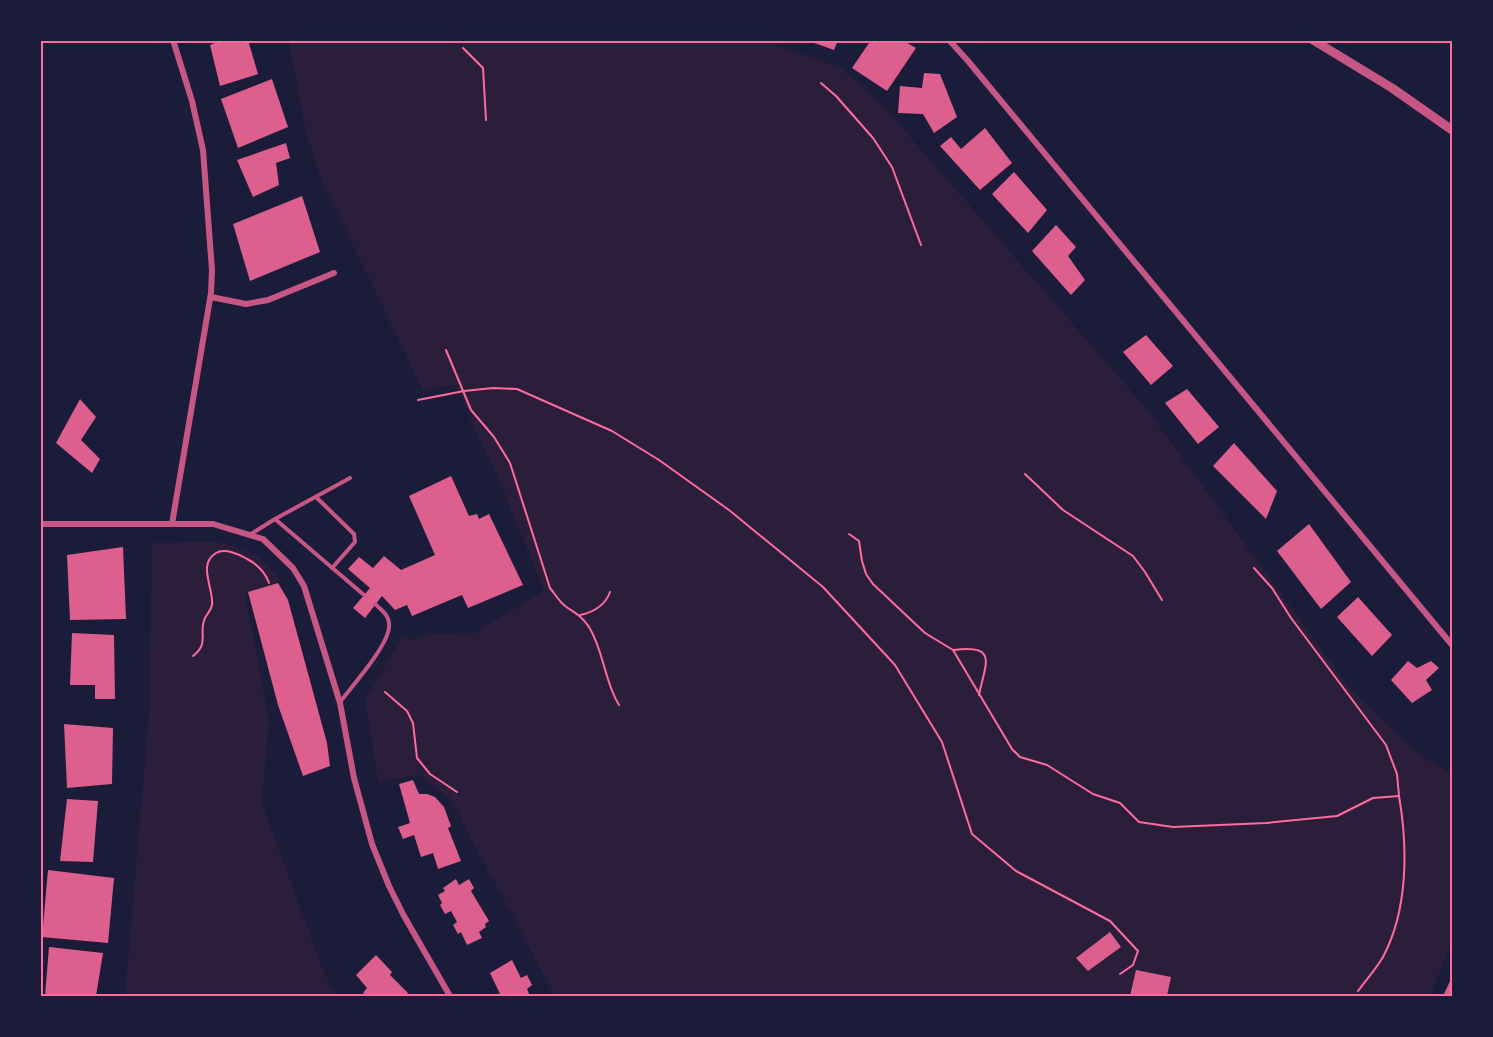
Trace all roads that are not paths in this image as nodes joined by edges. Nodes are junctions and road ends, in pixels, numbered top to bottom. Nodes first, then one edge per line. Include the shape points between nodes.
1 (173, 40) edge
2 (949, 40) edge
3 (1313, 40) edge
4 (1452, 130) edge
5 (334, 273) dead end
6 (211, 297) junction
7 (350, 478) dead end
8 (316, 496) junction
9 (274, 519) junction
10 (40, 524) edge
11 (172, 524) junction
12 (251, 534) junction
13 (332, 568) junction
14 (364, 595) dead end
15 (375, 604) dead end
16 (1452, 645) edge
17 (340, 703) junction
18 (450, 996) edge

1 - 6 street via 203,150
2 - 16 street
3 - 4 street
5 - 6 street via 268,300 246,304
6 - 11 street
7 - 8 lane
8 - 9 lane
8 - 13 lane via 354,534 355,542
9 - 12 lane
9 - 13 lane
10 - 11 street
11 - 12 street via 213,524
12 - 17 street via 263,539 288,562 304,586
13 - 14 lane
15 - 17 lane via 387,614 385,640
17 - 18 street via 372,844 404,916

